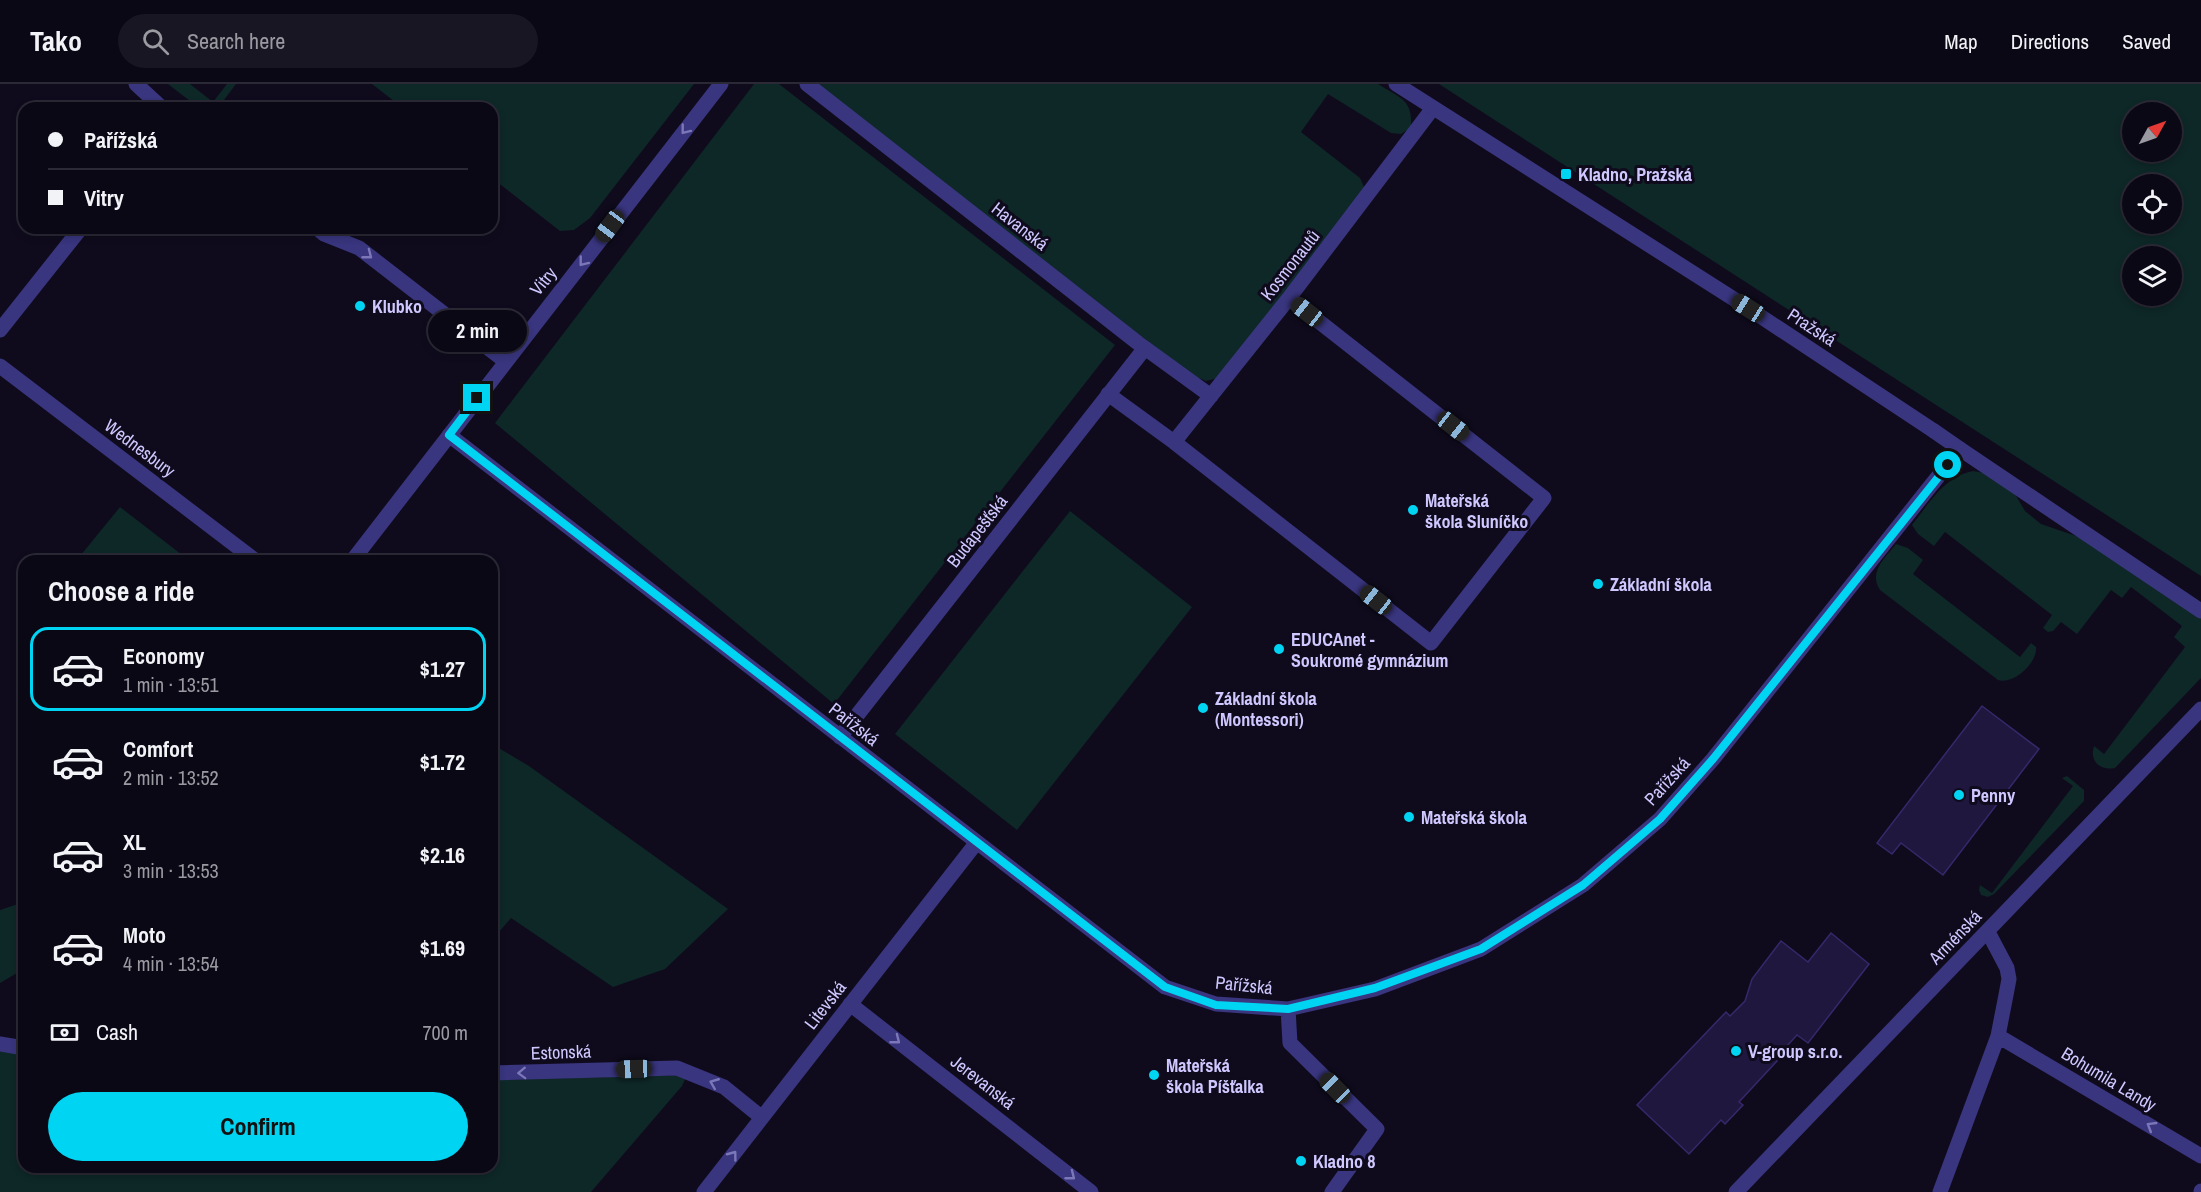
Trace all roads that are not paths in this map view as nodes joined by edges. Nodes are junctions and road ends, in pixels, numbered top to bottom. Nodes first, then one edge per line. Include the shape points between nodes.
1 (136, 84) edge
2 (721, 84) edge
3 (807, 84) edge
4 (1396, 84) edge
5 (156, 102) edge
6 (1433, 108) junction
7 (76, 234) edge
8 (324, 234) edge
9 (1289, 298) junction
10 (0, 330) edge
11 (1146, 348) junction
12 (505, 361) junction
13 (0, 366) edge
14 (1108, 394) junction
15 (1211, 396) junction
16 (449, 435) junction
17 (1174, 442) junction
18 (1960, 449) junction
19 (248, 555) edge
20 (357, 555) edge
21 (2201, 611) edge
22 (2201, 709) edge
23 (840, 738) junction
24 (977, 842) junction
25 (1988, 932) junction
26 (850, 1004) junction
27 (1288, 1009) junction
28 (1998, 1036) junction
29 (0, 1044) edge
30 (18, 1047) edge
31 (498, 1073) edge
32 (761, 1117) junction
33 (2201, 1156) edge
34 (704, 1192) edge
35 (1091, 1192) edge
36 (1332, 1192) edge
37 (1736, 1192) edge
38 (1940, 1192) edge

1 - 5 street
2 -> 12 street, Vitry
3 - 11 street, Havanská
4 - 6 street, Pražská
6 - 9 street, Kosmonautů
6 - 18 street, Pražská via 1748,308
7 - 10 street
8 -> 12 street via 359,248
9 - 15 street, Kosmonautů
9 - 17 street via 1544,498 1431,643
11 - 14 street, Budapešťská
11 - 15 street, Havanská
12 - 16 street, Vitry
13 - 19 street, Wednesbury
14 - 17 street
14 - 23 street, Budapešťská
15 - 17 street, Kosmonautů
16 - 20 street, Vitry
16 - 23 street, Pařížská
18 - 21 street, Pražská
18 - 27 street, Pařížská via 1713,759 1660,819 1583,885 1481,949 1375,988
22 - 25 street, Arménská
23 - 24 street, Pařížská
24 - 26 street, Litevská
24 - 27 street, Pařížská via 1165,987 1216,1005
25 - 28 street via 2009,979
25 - 37 street, Arménská
26 - 32 street, Litevská
26 -> 35 street, Jerevanská
27 - 36 street via 1290,1043 1377,1129
33 -> 28 street, Bohumila Landy
28 - 38 street
29 - 30 street
32 -> 31 street, Estonská via 724,1087 676,1068
34 -> 32 street, Litevská

